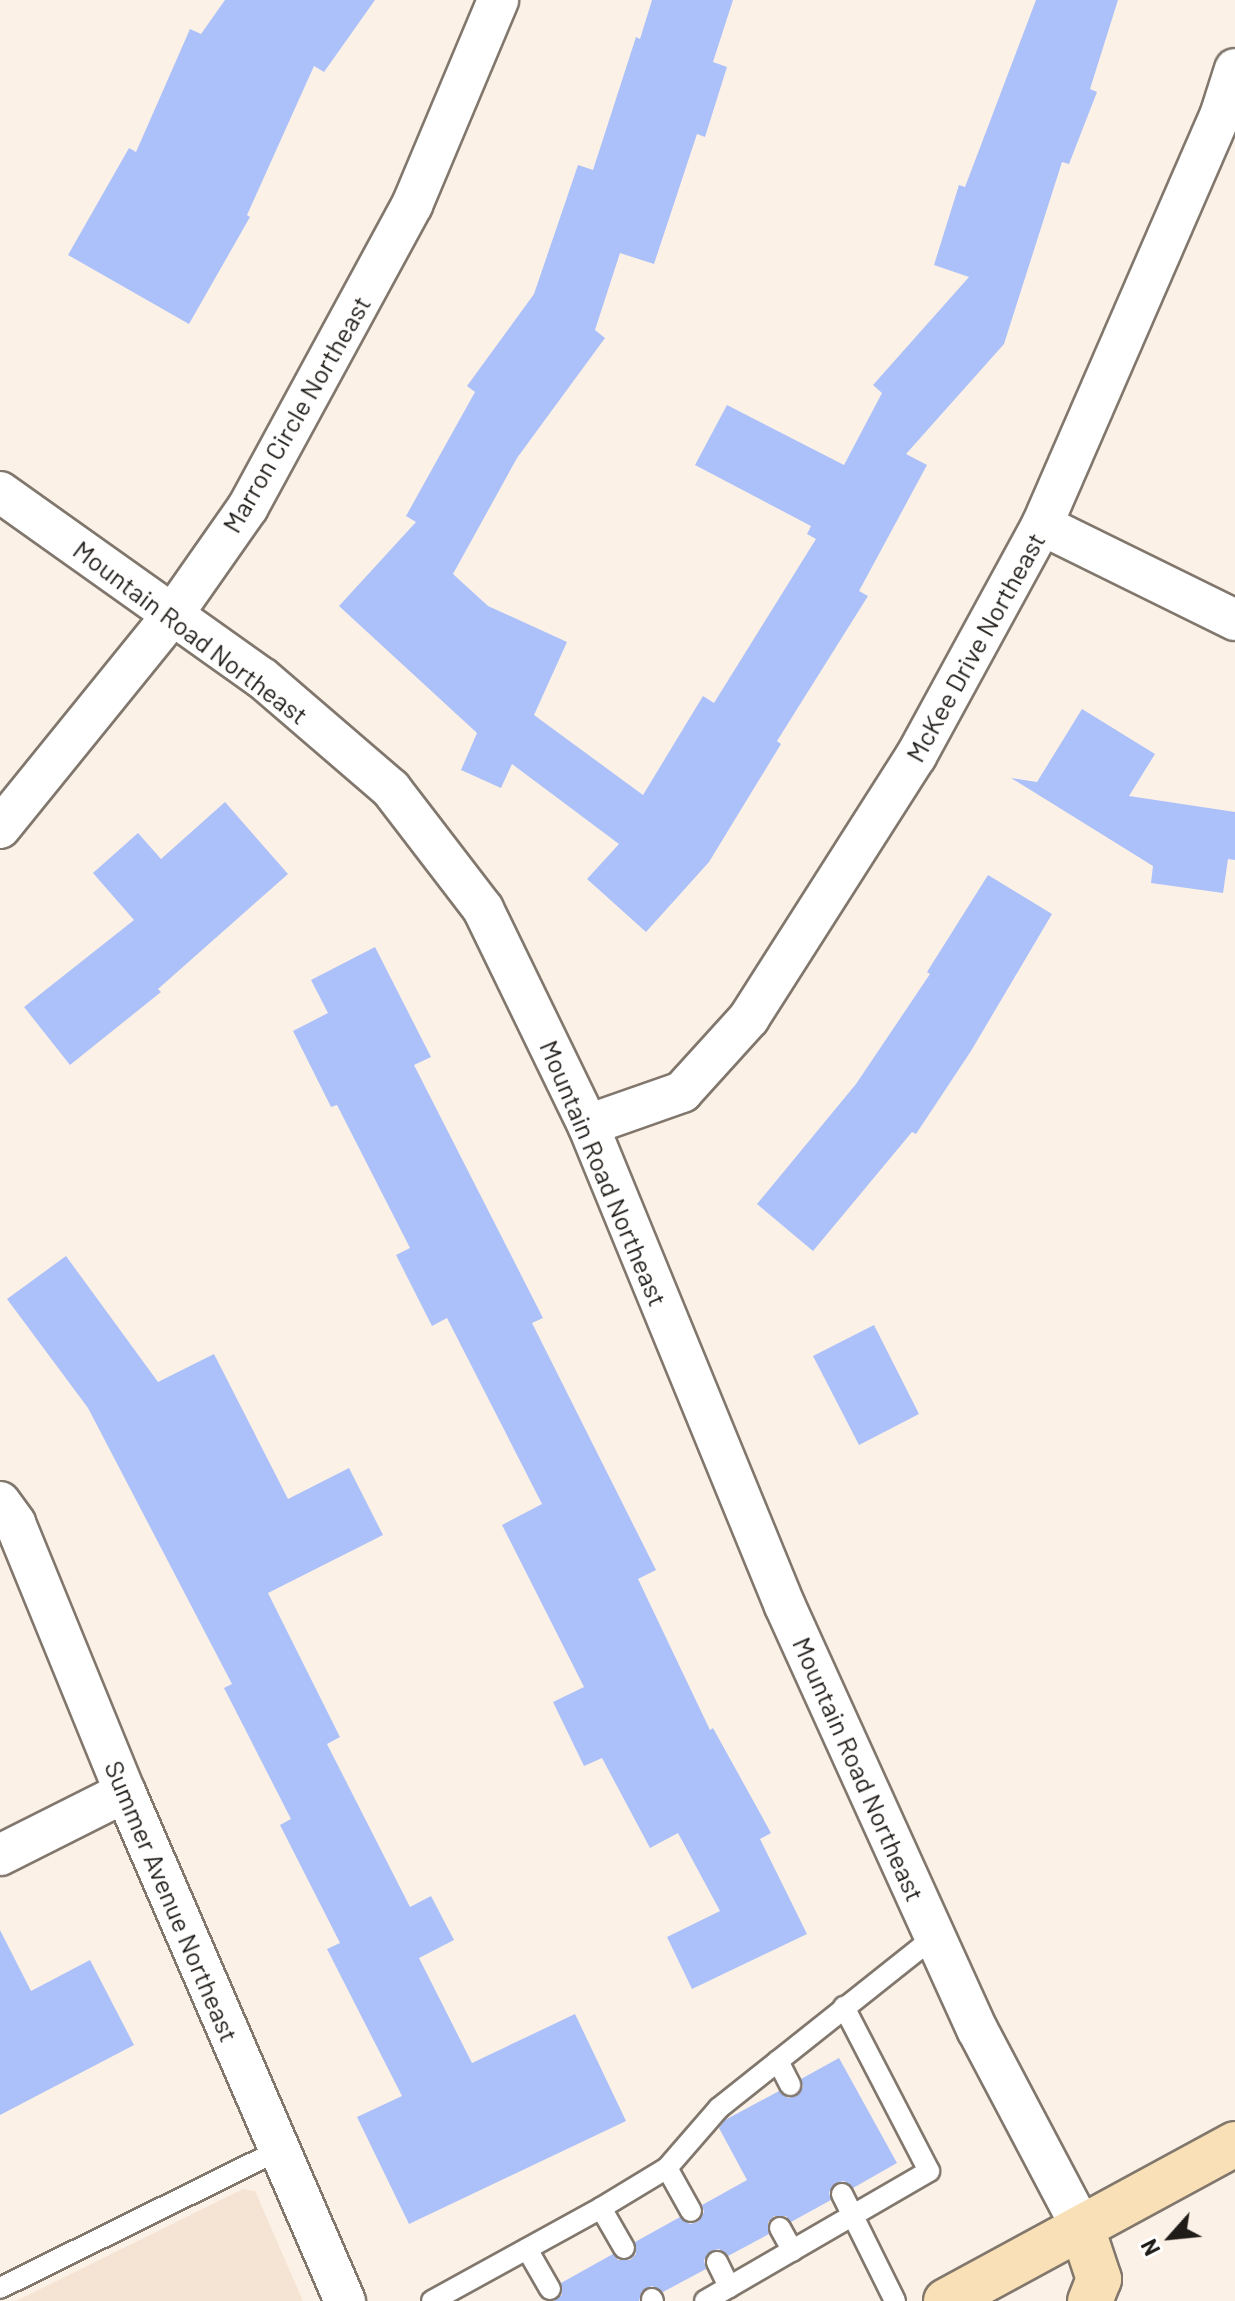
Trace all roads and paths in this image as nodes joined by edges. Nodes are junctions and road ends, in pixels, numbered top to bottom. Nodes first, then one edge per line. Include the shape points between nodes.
1 (498, 0) edge
2 (1235, 69) edge
3 (0, 492) edge
4 (1042, 525) junction
5 (173, 614) junction
6 (1235, 620) edge
7 (0, 828) edge
8 (588, 1125) junction
9 (0, 1502) edge
10 (125, 1792) junction
11 (0, 1855) edge
12 (935, 1936) junction
13 (844, 2007) junction
14 (778, 2061) junction
15 (790, 2085) dead end
16 (1235, 2144) edge
17 (279, 2150) junction
18 (667, 2168) junction
19 (842, 2194) dead end
20 (601, 2208) junction
21 (691, 2211) dead end
22 (853, 2215) junction
23 (780, 2228) dead end
24 (1082, 2228) junction
25 (624, 2248) dead end
26 (527, 2249) junction
27 (793, 2251) junction
28 (717, 2262) dead end
29 (729, 2287) junction
30 (0, 2288) edge
31 (550, 2289) dead end
32 (456, 2295) edge
33 (345, 2301) edge
34 (432, 2301) edge
35 (705, 2301) edge
36 (895, 2301) edge
37 (946, 2301) edge
38 (1090, 2301) edge

1 - 5 street, Marron Circle Northeast via 412,205 248,507
2 - 4 street, McKee Drive Northeast via 1221,113
3 - 5 street, Mountain Road Northeast
4 - 6 street
4 - 8 street, McKee Drive Northeast via 916,756 749,1018 682,1092
5 - 7 street, Marron Circle Northeast
5 - 8 street, Mountain Road Northeast via 262,678 391,789 483,909
8 - 12 street, Mountain Road Northeast via 785,1606
9 - 10 street, Summer Avenue Northeast via 15,1523
10 - 11 street
10 - 17 street, Summer Avenue Northeast
12 - 13 lane
12 - 24 street, Mountain Road Northeast via 977,2029
13 - 14 lane
13 - 22 lane via 929,2171
14 - 15 lane
14 - 18 lane
16 - 24 main road
17 - 30 lane
17 - 33 street, Summer Avenue Northeast
18 - 20 lane
18 - 21 lane
19 - 22 lane
20 - 25 lane
20 - 26 lane
22 - 27 lane
22 - 36 lane
23 - 27 lane
24 - 37 main road
24 - 38 main road via 1099,2279
26 - 31 lane
26 - 32 lane
27 - 29 lane
28 - 29 lane
29 - 35 lane
32 - 34 lane

